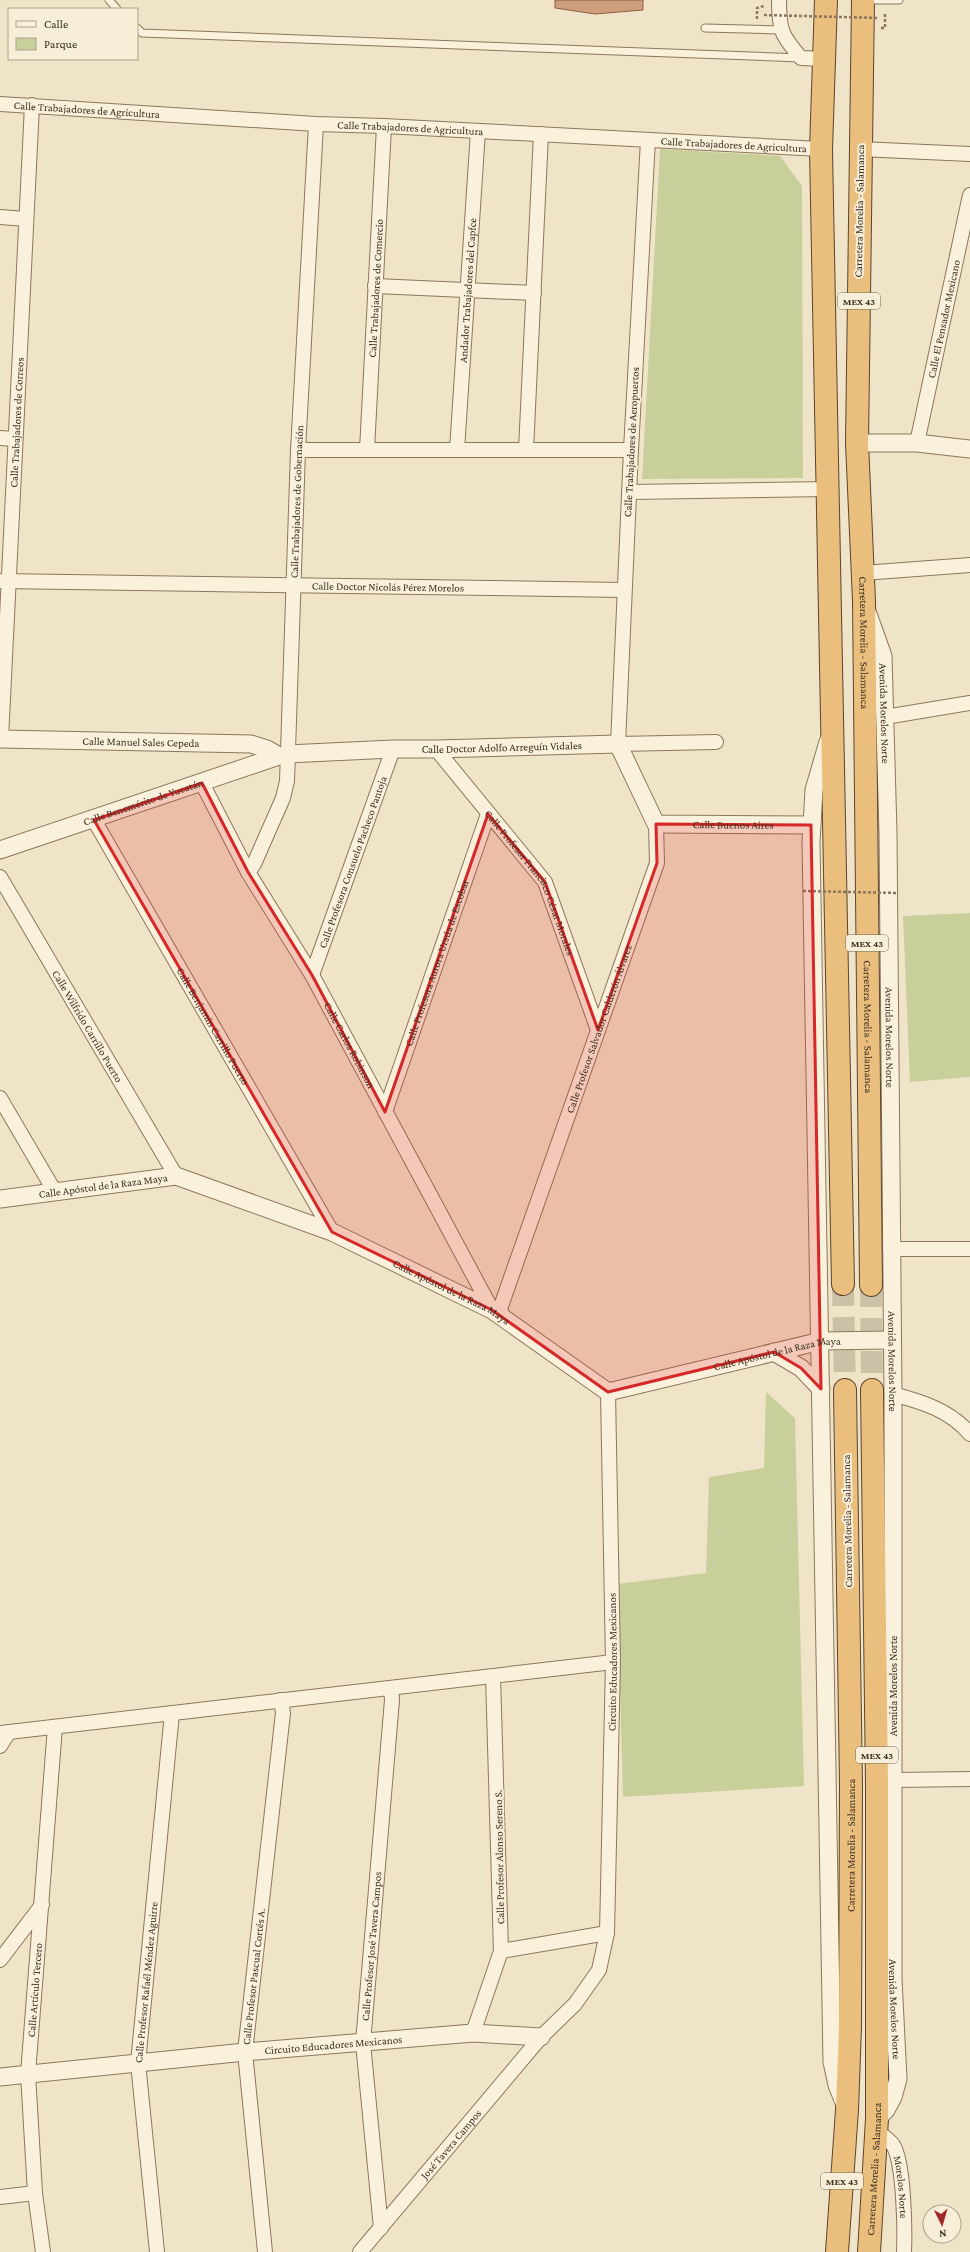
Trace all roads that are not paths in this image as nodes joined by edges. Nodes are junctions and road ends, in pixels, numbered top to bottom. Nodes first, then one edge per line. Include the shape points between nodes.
1 (109, 0) edge
2 (779, 0) edge
3 (826, 0) edge
4 (863, 0) edge
5 (899, 0) edge
6 (116, 8) edge
7 (705, 28) dead end
8 (138, 29) edge
9 (780, 30) junction
10 (801, 58) junction
11 (824, 59) junction
12 (0, 104) edge
13 (32, 106) junction
14 (316, 124) junction
15 (384, 126) junction
16 (478, 131) junction
17 (541, 134) junction
18 (648, 140) junction
19 (822, 150) junction
20 (860, 150) junction
21 (970, 154) edge
22 (970, 195) edge
23 (0, 217) edge
24 (25, 219) junction
25 (375, 286) junction
26 (468, 290) junction
27 (534, 293) junction
28 (0, 438) edge
29 (15, 439) junction
30 (858, 443) junction
31 (917, 443) junction
32 (970, 449) edge
33 (298, 450) junction
34 (366, 450) junction
35 (457, 450) junction
36 (526, 450) junction
37 (631, 450) junction
38 (829, 489) junction
39 (628, 492) junction
40 (970, 565) edge
41 (863, 573) junction
42 (4, 581) edge
43 (294, 586) junction
44 (624, 590) junction
45 (864, 601) junction
46 (970, 704) edge
47 (885, 717) junction
48 (834, 722) junction
49 (0, 739) edge
50 (716, 742) dead end
51 (618, 744) junction
52 (393, 749) junction
53 (436, 750) junction
54 (283, 755) junction
55 (202, 783) junction
56 (488, 814) junction
57 (94, 820) junction
58 (656, 824) junction
59 (811, 824) junction
60 (0, 850) edge
61 (248, 872) junction
62 (0, 877) edge
63 (312, 975) junction
64 (598, 1030) junction
65 (0, 1098) edge
66 (385, 1112) junction
67 (176, 1176) junction
68 (55, 1192) junction
69 (0, 1199) edge
70 (332, 1232) junction
71 (890, 1249) junction
72 (970, 1249) edge
73 (843, 1284) tunnel mouth
74 (871, 1285) tunnel mouth
75 (496, 1313) junction
76 (892, 1340) junction
77 (821, 1341) junction
78 (774, 1352) junction
79 (822, 1389) junction
80 (845, 1390) tunnel mouth
81 (608, 1392) junction
82 (883, 1392) junction
83 (970, 1434) edge
84 (613, 1662) junction
85 (493, 1676) junction
86 (391, 1688) junction
87 (281, 1700) junction
88 (172, 1713) junction
89 (55, 1727) junction
90 (5, 1733) edge
91 (0, 1746) edge
92 (970, 1779) edge
93 (893, 1780) junction
94 (42, 1905) junction
95 (607, 1933) junction
96 (501, 1951) junction
97 (0, 1960) edge
98 (472, 2033) junction
99 (541, 2037) junction
100 (363, 2043) junction
101 (245, 2052) junction
102 (138, 2063) junction
103 (28, 2074) junction
104 (0, 2077) edge
105 (847, 2110) junction
106 (877, 2125) junction
107 (35, 2193) junction
108 (0, 2197) edge
109 (381, 2228) junction
110 (44, 2252) edge
111 (157, 2252) edge
112 (266, 2252) edge
113 (360, 2252) edge
114 (837, 2252) edge
115 (869, 2252) edge
116 (904, 2252) edge

1 - 6 lane
2 - 9 street
3 - 11 highway, MEX 43
4 - 5 lane
4 - 20 highway, Carretera Morelia - Salamanca / MEX 43
7 - 9 lane
8 - 10 lane via 142,33
9 - 10 street
10 - 11 street
11 - 19 highway, MEX 43
12 - 13 street, Calle Trabajadores de Agricultura
13 - 14 street, Calle Trabajadores de Agricultura
13 - 24 street, Calle Trabajadores de Correos
14 - 15 street, Calle Trabajadores de Agricultura
14 - 33 street, Calle Trabajadores de Gobernación
15 - 16 street, Calle Trabajadores de Agricultura
15 - 25 street, Calle Trabajadores de Comercio
16 - 17 street, Calle Trabajadores de Agricultura
16 - 26 street, Andador Trabajadores del Capfce
17 - 18 street, Calle Trabajadores de Agricultura
17 - 27 street
18 - 19 street, Calle Trabajadores de Agricultura
18 - 37 street, Calle Trabajadores de Aeropuertos
19 - 38 highway, MEX 43
20 - 21 street
20 - 30 highway, Carretera Morelia - Salamanca / MEX 43
22 - 31 street, Calle El Pensador Mexicano
23 - 24 street
24 - 29 street, Calle Trabajadores de Correos
25 - 26 street
25 - 34 street, Calle Trabajadores de Comercio
26 - 27 street
26 - 35 street, Andador Trabajadores del Capfce
27 - 36 street
28 - 29 street
29 - 42 street, Calle Trabajadores de Correos
30 - 31 street
30 - 41 highway, Carretera Morelia - Salamanca / MEX 43
31 - 32 street
33 - 34 street
33 - 43 street, Calle Trabajadores de Gobernación
34 - 35 street
35 - 36 street
36 - 37 street
37 - 39 street, Calle Trabajadores de Aeropuertos
38 - 39 street
38 - 48 highway, MEX 43
39 - 44 street, Calle Trabajadores de Aeropuertos
40 - 41 street
41 - 45 highway, Carretera Morelia - Salamanca / MEX 43
42 - 43 street, Calle Doctor Nicolás Pérez Morelos
42 - 49 street, Calle Trabajadores de Correos
43 - 44 street, Calle Doctor Nicolás Pérez Morelos
43 - 54 street, Calle Trabajadores de Gobernación
44 - 51 street, Calle Trabajadores de Aeropuertos
45 - 47 street, Avenida Morelos Norte via 883,656
45 - 74 highway, Carretera Morelia - Salamanca / MEX 43
46 - 47 street
47 - 71 street, Avenida Morelos Norte
48 - 59 street via 814,790
48 - 73 highway, MEX 43
49 - 54 street, Calle Manuel Sales Cepeda via 251,744
50 - 51 street, Calle Doctor Adolfo Arreguín Vidales
51 - 53 street, Calle Doctor Adolfo Arreguín Vidales
51 - 58 street, Calle Profesor Salvador Calderón Álvarez
52 - 53 street, Calle Doctor Adolfo Arreguín Vidales
52 - 54 street, Calle Doctor Adolfo Arreguín Vidales
52 - 63 street, Calle Profesora Consuelo Pacheco Pantoja
53 - 56 street, Calle Profesor Francisco César Morales
54 - 55 street, Calle Benemérito de Yucatán
54 - 61 street, Calle Trabajadores de Gobernación via 287,781 283,798 254,864
55 - 57 street, Calle Benemérito de Yucatán
55 - 61 street, Calle Carlos Robinson
56 - 64 street, Calle Profesor Francisco César Morales via 545,882
56 - 66 street, Calle Profesora Aurora Ursúa de Escobar
57 - 60 street, Calle Benemérito de Yucatán
57 - 70 street, Calle Benjamín Carrillo Puerto
58 - 59 street, Calle Buenos Aires
58 - 64 street, Calle Profesor Salvador Calderón Álvarez via 657,862
59 - 77 street
61 - 63 street, Calle Carlos Robinson
62 - 67 street, Calle Wilfrido Carrillo Puerto
63 - 66 street, Calle Carlos Robinson
64 - 75 street, Calle Profesor Salvador Calderón Álvarez via 501,1306
65 - 68 street
66 - 75 street, Calle Carlos Robinson
67 - 68 street, Calle Apóstol de la Raza Maya
67 - 70 street, Calle Apóstol de la Raza Maya
68 - 69 street, Calle Apóstol de la Raza Maya
70 - 75 street, Calle Apóstol de la Raza Maya
71 - 72 street
71 - 76 street, Avenida Morelos Norte
75 - 81 street, Calle Apóstol de la Raza Maya
76 - 77 street, Calle Apóstol de la Raza Maya
76 - 82 street, Avenida Morelos Norte
77 - 78 street, Calle Apóstol de la Raza Maya
77 - 79 street
78 - 79 street via 801,1368
78 - 81 street, Calle Apóstol de la Raza Maya
79 - 105 street via 832,2062 837,2086
80 - 105 highway, Carretera Morelia - Salamanca / MEX 43 via 851,1785
81 - 84 street, Circuito Educadores Mexicanos
82 - 83 street via 931,1405 960,1422
82 - 93 street, Avenida Morelos Norte
82 - 106 highway, Carretera Morelia - Salamanca / MEX 43 via 877,1785
84 - 85 street
84 - 95 street, Circuito Educadores Mexicanos
85 - 86 street
85 - 96 street, Calle Profesor Alonso Sereno S.
86 - 87 street
86 - 100 street, Calle Profesor José Tavera Campos via 392,1708
87 - 88 street
87 - 101 street, Calle Profesor Pascual Cortés A. via 283,1713
88 - 89 street
88 - 102 street, Calle Profesor Rafaél Méndez Aguirre
89 - 90 street
89 - 94 street, Calle Artículo Tercero
90 - 91 street
92 - 93 street
93 - 106 street, Avenida Morelos Norte via 893,1979 898,2079 893,2097
94 - 97 street
94 - 103 street, Calle Artículo Tercero
95 - 96 street
95 - 99 street, Circuito Educadores Mexicanos via 600,1970 575,2004
96 - 98 street, Calle Profesor Alonso Sereno S.
98 - 99 street, Circuito Educadores Mexicanos
98 - 100 street, Circuito Educadores Mexicanos
99 - 109 street, José Tavera Campos
100 - 101 street, Circuito Educadores Mexicanos
100 - 109 street, Calle Profesor José Tavera Campos
101 - 102 street, Circuito Educadores Mexicanos
101 - 112 street, Calle Profesor Pascual Cortés A.
102 - 103 street, Circuito Educadores Mexicanos
102 - 111 street, Calle Profesor Rafaél Méndez Aguirre
103 - 104 street, Circuito Educadores Mexicanos
103 - 107 street, Calle Artículo Tercero
105 - 114 highway, Carretera Morelia - Salamanca / MEX 43
106 - 115 highway, Carretera Morelia - Salamanca / MEX 43
106 - 116 street, Morelos Norte via 893,2145 900,2169
107 - 108 street
107 - 110 street, Calle Artículo Tercero
109 - 113 street, José Tavera Campos

